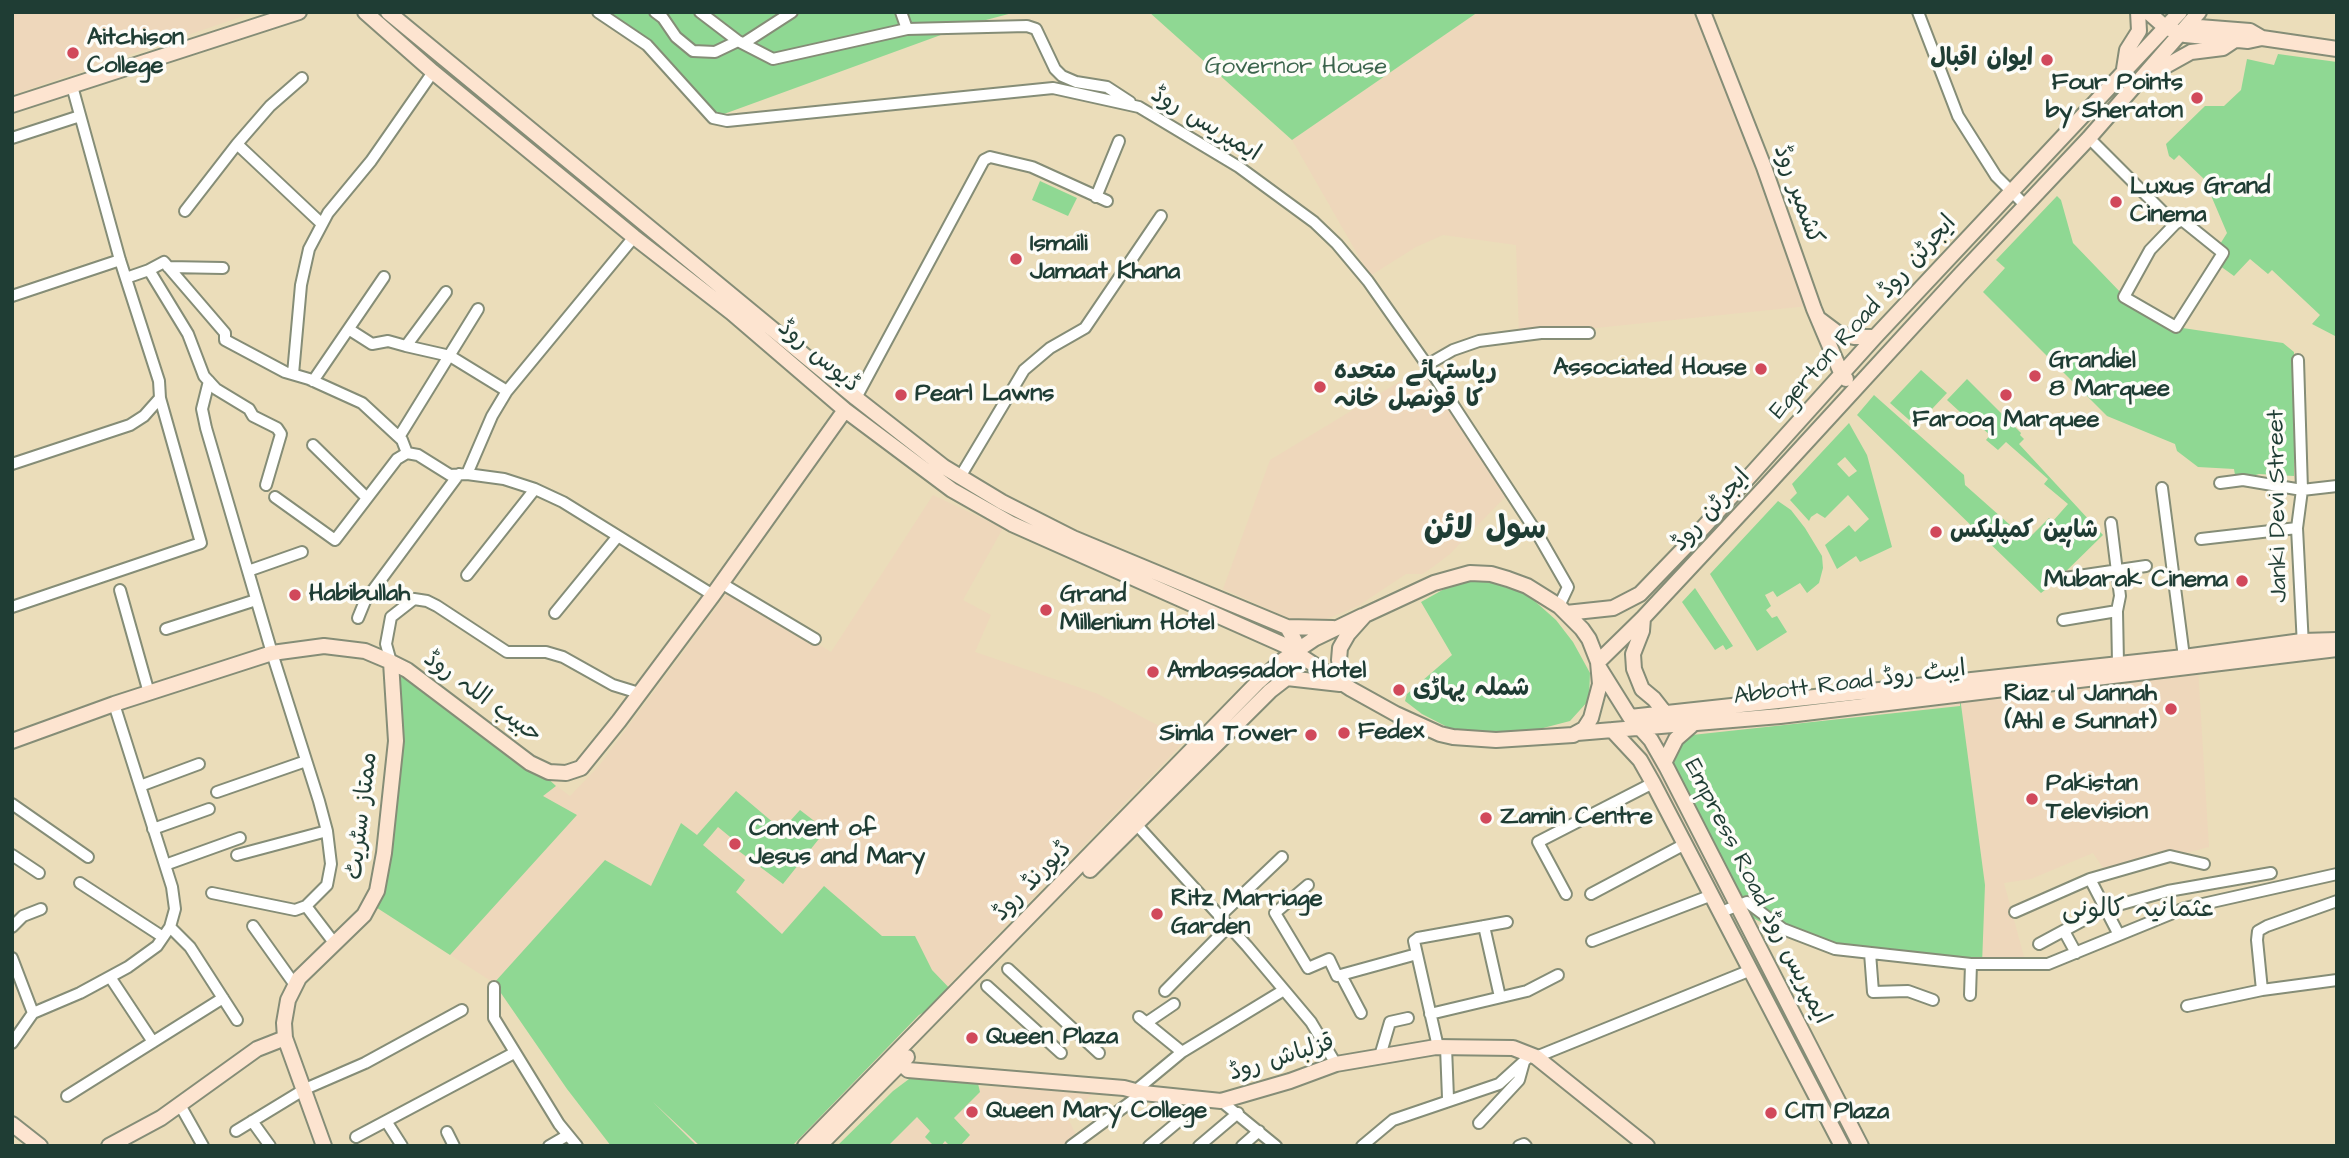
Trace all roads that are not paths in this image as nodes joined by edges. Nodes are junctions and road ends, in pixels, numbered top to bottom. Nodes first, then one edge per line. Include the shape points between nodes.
1 (299, 12) edge
2 (365, 12) edge
3 (387, 12) edge
4 (598, 12) edge
5 (655, 12) edge
6 (700, 12) edge
7 (792, 12) edge
8 (901, 12) edge
9 (1703, 12) edge
10 (1918, 12) edge
11 (2138, 12) edge
12 (2148, 12) edge
13 (2199, 12) edge
14 (399, 18) edge
15 (2177, 21) edge
16 (907, 29) junction
17 (2262, 37) junction
18 (2236, 40) junction
19 (741, 42) junction
20 (2337, 49) edge
21 (2124, 69) junction
22 (433, 72) junction
23 (302, 78) dead end
24 (2141, 80) junction
25 (72, 86) junction
26 (12, 105) edge
27 (1139, 107) junction
28 (80, 116) junction
29 (12, 138) edge
30 (2089, 138) junction
31 (1119, 141) dead end
32 (237, 144) junction
33 (2011, 191) junction
34 (2026, 206) junction
35 (185, 211) dead end
36 (1161, 216) dead end
37 (322, 224) junction
38 (2175, 224) junction
39 (634, 237) junction
40 (120, 260) junction
41 (168, 267) junction
42 (223, 268) dead end
43 (149, 270) junction
44 (384, 277) dead end
45 (126, 278) junction
46 (446, 292) dead end
47 (12, 296) edge
48 (478, 309) dead end
49 (1818, 318) junction
50 (350, 330) junction
51 (1589, 333) dead end
52 (1875, 337) junction
53 (406, 346) junction
54 (450, 356) junction
55 (2298, 360) dead end
56 (1427, 365) junction
57 (293, 374) junction
58 (1842, 375) junction
59 (209, 381) junction
60 (313, 382) junction
61 (1855, 388) junction
62 (507, 391) junction
63 (160, 398) junction
64 (856, 398) junction
65 (845, 410) junction
66 (399, 437) junction
67 (313, 445) dead end
68 (407, 453) junction
69 (12, 464) edge
70 (463, 474) junction
71 (960, 477) junction
72 (2220, 483) dead end
73 (266, 485) dead end
74 (2337, 486) edge
75 (2162, 488) dead end
76 (535, 489) junction
77 (2302, 490) junction
78 (275, 497) dead end
79 (367, 498) junction
80 (2111, 523) dead end
81 (2297, 528) junction
82 (618, 536) junction
83 (2201, 539) dead end
84 (302, 552) dead end
85 (2146, 566) dead end
86 (2117, 570) junction
87 (248, 571) junction
88 (467, 575) dead end
89 (2058, 579) dead end
90 (717, 589) junction
91 (120, 590) dead end
92 (256, 600) junction
93 (12, 607) edge
94 (1562, 610) junction
95 (2117, 611) junction
96 (555, 613) dead end
97 (1365, 615) junction
98 (358, 618) dead end
99 (1643, 618) junction
100 (2063, 620) dead end
101 (1287, 627) junction
102 (1333, 628) junction
103 (166, 629) dead end
104 (815, 639) dead end
105 (2337, 643) edge
106 (2303, 647) junction
107 (1296, 652) junction
108 (272, 653) junction
109 (2184, 657) junction
110 (391, 662) junction
111 (2118, 663) junction
112 (1599, 665) junction
113 (2072, 675) junction
114 (1287, 678) junction
115 (1345, 685) junction
116 (1963, 688) junction
117 (1642, 690) junction
118 (149, 693) junction
119 (639, 693) junction
120 (114, 704) junction
121 (1665, 713) junction
122 (1692, 725) junction
123 (1648, 728) junction
124 (1612, 730) junction
125 (1577, 733) junction
126 (12, 741) edge
127 (306, 761) junction
128 (1664, 763) junction
129 (200, 764) dead end
130 (1653, 783) junction
131 (141, 786) junction
132 (217, 792) dead end
133 (12, 804) edge
134 (209, 809) dead end
135 (1136, 824) junction
136 (153, 829) junction
137 (327, 831) junction
138 (240, 838) dead end
139 (1685, 845) junction
140 (12, 855) edge
141 (237, 855) dead end
142 (88, 857) dead end
143 (1282, 857) dead end
144 (2204, 863) dead end
145 (165, 865) junction
146 (39, 873) dead end
147 (2271, 873) dead end
148 (2337, 874) edge
149 (2090, 879) junction
150 (80, 883) dead end
151 (1308, 885) dead end
152 (212, 893) dead end
153 (1566, 894) dead end
154 (1591, 894) dead end
155 (1712, 895) junction
156 (2337, 901) edge
157 (1736, 905) junction
158 (306, 906) junction
159 (41, 909) dead end
160 (2104, 909) junction
161 (1721, 912) junction
162 (2015, 912) dead end
163 (1219, 917) junction
164 (1507, 922) dead end
165 (253, 926) dead end
166 (1228, 926) junction
167 (1484, 926) junction
168 (12, 927) edge
169 (170, 927) junction
170 (2064, 930) junction
171 (2119, 935) junction
172 (163, 937) junction
173 (1592, 941) dead end
174 (335, 944) junction
175 (2039, 944) dead end
176 (1870, 953) junction
177 (2076, 953) junction
178 (1417, 954) junction
179 (12, 958) edge
180 (1971, 964) junction
181 (1009, 969) dead end
182 (1751, 970) junction
183 (1341, 975) junction
184 (1558, 975) dead end
185 (110, 977) junction
186 (2337, 980) edge
187 (295, 985) junction
188 (987, 986) dead end
189 (494, 988) dead end
190 (1284, 990) junction
191 (2262, 990) junction
192 (1165, 991) dead end
193 (1970, 995) dead end
194 (1500, 997) junction
195 (223, 998) junction
196 (1933, 1000) dead end
197 (1174, 1004) dead end
198 (2187, 1006) dead end
199 (462, 1010) dead end
200 (33, 1013) junction
201 (1361, 1013) dead end
202 (1430, 1013) junction
203 (1408, 1018) dead end
204 (237, 1020) dead end
205 (285, 1038) junction
206 (153, 1042) junction
207 (12, 1043) edge
208 (1442, 1047) junction
209 (1182, 1052) junction
210 (514, 1053) junction
211 (1100, 1053) dead end
212 (1061, 1054) dead end
213 (1380, 1056) junction
214 (1530, 1058) junction
215 (901, 1063) junction
216 (1336, 1064) junction
217 (305, 1088) junction
218 (1139, 1092) junction
219 (67, 1096) dead end
220 (1448, 1098) dead end
221 (1203, 1100) junction
222 (1220, 1101) junction
223 (180, 1105) junction
224 (1238, 1113) junction
225 (252, 1121) junction
226 (386, 1121) junction
227 (1479, 1123) dead end
228 (12, 1124) edge
229 (236, 1131) dead end
230 (1259, 1131) junction
231 (446, 1132) dead end
232 (568, 1135) junction
233 (356, 1137) dead end
234 (1274, 1145) edge
235 (40, 1146) edge
236 (109, 1146) edge
237 (203, 1146) edge
238 (270, 1146) edge
239 (324, 1146) edge
240 (402, 1146) edge
241 (454, 1146) edge
242 (549, 1146) edge
243 (577, 1146) edge
244 (805, 1146) edge
245 (819, 1146) edge
246 (1071, 1146) edge
247 (1149, 1146) edge
248 (1199, 1146) edge
249 (1242, 1146) edge
250 (1362, 1146) edge
251 (1519, 1146) edge
252 (1526, 1146) edge
253 (1647, 1146) edge
254 (1842, 1146) edge
255 (1861, 1146) edge

1 - 25 main road
2 - 22 main road, ڈیوس روڈ
3 - 14 main road, ڈیوس روڈ
4 - 27 street, ایمپریس روڈ via 646,45 713,118 727,121 1053,88
5 - 19 street via 692,51 715,52
6 - 19 street
7 - 19 street
8 - 16 street
9 - 49 main road, کشمیر روڈ
10 - 33 street via 1958,116 1996,176
11 - 21 main road via 2139,31 2127,50
12 - 15 main road
13 - 15 main road
14 - 64 main road, ڈیوس روڈ
15 - 17 main road via 2250,31
15 - 18 main road
15 - 21 main road, Egerton Road ایجرٹن روڈ
15 - 24 main road, Egerton Road ایجرٹن روڈ
16 - 19 street via 773,59
16 - 27 street via 1036,29 1062,76 1107,88
17 - 18 main road
17 - 20 main road
18 - 24 main road via 2223,48 2184,55
21 - 33 main road, Egerton Road ایجرٹن روڈ
22 - 37 street
22 - 39 main road, ڈیوس روڈ
23 - 32 street
24 - 30 main road, Egerton Road ایجرٹن روڈ
25 - 26 main road
25 - 28 street
27 - 56 street, ایمپریس روڈ via 1239,167 1321,228 1368,281
28 - 29 street
28 - 40 street
30 - 34 main road, Egerton Road ایجرٹن روڈ
30 - 38 street
31 - 64 street via 1101,199 1032,167 990,157 984,160
32 - 35 street
32 - 37 street
33 - 34 street
33 - 52 main road, Egerton Road ایجرٹن روڈ
34 - 61 main road, Egerton Road ایجرٹن روڈ
36 - 71 street via 1085,328 1024,370
37 - 57 street via 309,249 301,285
38 - 38 street via 2182,220 2223,254 2176,327 2124,297 2150,250
39 - 62 street
39 - 65 main road, ڈیوس روڈ
40 - 45 street
40 - 47 street
41 - 42 street
41 - 43 street via 164,262
41 - 57 street via 225,333 225,340
43 - 45 street
43 - 59 street via 188,334
44 - 50 street
45 - 63 street via 159,381
46 - 53 street
48 - 54 street
49 - 52 main road via 1839,334
49 - 58 main road, کشمیر روڈ
50 - 53 street via 372,344 388,341
50 - 60 street
51 - 56 street via 1479,341 1453,349
52 - 58 main road, Egerton Road ایجرٹن روڈ
53 - 54 street
54 - 62 street
54 - 66 street
55 - 77 street, Janki Devi Street
56 - 94 street, ایمپریس روڈ via 1568,587
57 - 60 street
58 - 61 main road, کشمیر روڈ
58 - 94 main road, Egerton Road ایجرٹن روڈ via 1640,594 1613,608
59 - 73 street via 281,435
59 - 87 street via 202,409
60 - 66 street via 362,403
61 - 99 main road, ایجرٹن روڈ
62 - 70 street
63 - 69 street via 130,425
63 - 93 street via 201,543
64 - 71 main road, ڈیوس روڈ
65 - 90 main road, حبیب اللہ روڈ
65 - 107 main road, ڈیوس روڈ via 952,490 1022,529
66 - 68 street
67 - 79 street
68 - 70 street via 450,475
68 - 79 street
70 - 76 street
70 - 98 street via 365,600
71 - 101 main road, ڈیوس روڈ via 1073,538
72 - 77 street via 2243,480
74 - 77 street
75 - 109 street
76 - 82 street
76 - 88 street
77 - 81 street, Janki Devi Street
78 - 79 street via 335,540
80 - 86 street
81 - 83 street
81 - 106 street, Janki Devi Street
82 - 90 street
82 - 96 street
84 - 87 street
85 - 86 street
86 - 89 street
86 - 95 street
87 - 92 street
90 - 104 street
90 - 119 main road, حبیب اللہ روڈ
91 - 118 street
92 - 103 street
92 - 108 street
94 - 97 main road via 1518,582 1470,573 1434,583
94 - 112 main road via 1589,639
95 - 100 street
95 - 111 street
97 - 102 main road, ڈیورنڈ روڈ
97 - 115 main road via 1340,648
99 - 112 main road, ایجرٹن روڈ
99 - 117 main road, Empress Road ایمپریس روڈ via 1633,654
101 - 102 main road, ڈیوس روڈ
101 - 107 main road via 1295,638
102 - 107 main road, ڈیورنڈ روڈ
105 - 106 main road, Abbott Road ایبٹ روڈ
106 - 109 main road, Abbott Road ایبٹ روڈ
106 - 113 main road, Abbott Road ایبٹ روڈ
107 - 114 main road via 1295,669
107 - 115 main road, ڈیوس روڈ
107 - 244 main road, ڈیورنڈ روڈ via 1257,683
108 - 110 main road, حبیب اللہ روڈ via 324,646 365,651
108 - 118 main road, حبیب اللہ روڈ
108 - 127 street
109 - 111 main road, Abbott Road ایبٹ روڈ
110 - 119 main road, حبیب اللہ روڈ via 549,772 581,768
110 - 119 street via 386,644 391,617 415,599 437,606 506,652 563,657 613,685
110 - 174 main road, ممتاز سٹریٹ via 396,741 377,891 365,915
111 - 113 main road, Abbott Road ایبٹ روڈ
112 - 123 main road, Abbott Road ایبٹ روڈ via 1630,717
112 - 125 main road via 1594,712
113 - 116 main road, Abbott Road ایبٹ روڈ
114 - 115 main road
114 - 135 main road, ڈیورنڈ روڈ
115 - 125 main road via 1414,723 1453,737 1528,739
116 - 121 main road, Abbott Road ایبٹ روڈ
116 - 122 main road, Abbott Road ایبٹ روڈ
117 - 121 main road
117 - 123 main road, Empress Road ایمپریس روڈ
118 - 120 main road, حبیب اللہ روڈ
120 - 126 main road, حبیب اللہ روڈ
120 - 131 street
121 - 123 main road, Abbott Road ایبٹ روڈ
122 - 123 main road, Abbott Road ایبٹ روڈ
122 - 128 main road via 1676,739
123 - 124 main road, Abbott Road ایبٹ روڈ
123 - 128 main road, Empress Road ایمپریس روڈ
124 - 125 main road, Abbott Road ایبٹ روڈ
124 - 130 main road, Empress Road ایمپریس روڈ via 1640,760
127 - 132 street
127 - 137 street
128 - 157 main road, Empress Road ایمپریس روڈ
129 - 131 street
130 - 139 main road, Empress Road ایمپریس روڈ
130 - 153 street via 1538,842
131 - 136 street
133 - 142 street
134 - 136 street
135 - 163 street
135 - 215 main road, ڈیورنڈ روڈ
136 - 145 street
137 - 141 street
137 - 158 street via 331,864 327,885
138 - 145 street
139 - 154 street
139 - 155 main road, Empress Road ایمپریس روڈ
140 - 146 street
143 - 163 street
144 - 149 street via 2170,856
145 - 169 street via 175,909
147 - 160 street via 2168,891
148 - 171 street via 2185,908
149 - 160 street
149 - 162 street
150 - 172 street
151 - 183 street via 1275,913 1308,968 1329,959 1335,974
152 - 158 street via 295,910
155 - 161 main road, Empress Road ایمپریس روڈ
155 - 173 street
156 - 191 street via 2258,931
157 - 161 street
157 - 176 street via 1747,902 1783,929 1824,946
157 - 255 main road, Empress Road ایمپریس روڈ
158 - 174 street
159 - 168 street via 23,916
160 - 170 street
160 - 171 street
161 - 182 main road, Empress Road ایمپریس روڈ
163 - 166 street
164 - 167 street
165 - 187 street
166 - 190 street
166 - 192 street
167 - 178 street via 1418,938 1414,941
167 - 194 street
169 - 172 street
169 - 195 street via 190,947
170 - 175 street
170 - 177 street
171 - 177 street
172 - 185 street via 157,946
174 - 187 main road, ممتاز سٹریٹ
176 - 180 street
176 - 196 street via 1873,992 1908,991
177 - 180 street via 2048,964
178 - 183 street
178 - 202 street
179 - 200 street
180 - 193 street
181 - 211 street
182 - 214 street
182 - 254 main road, Empress Road ایمپریس روڈ
183 - 201 street
184 - 194 street via 1527,991
185 - 200 street
185 - 206 street
186 - 191 street
187 - 205 main road, ممتاز سٹریٹ via 288,1000
188 - 212 street
189 - 210 street via 494,1018
190 - 209 street
190 - 216 street via 1311,1022
191 - 198 street
194 - 202 street
195 - 204 street
195 - 206 street
197 - 209 street via 1143,1020
199 - 217 street via 365,1063
200 - 207 street
202 - 208 street
203 - 213 street via 1391,1022
205 - 217 main road, ممتاز سٹریٹ
205 - 223 main road via 257,1049
206 - 219 street
208 - 213 main road, قزلباش روڈ
208 - 214 main road, قزلباش روڈ via 1513,1048
208 - 220 street
209 - 218 street
210 - 226 street
210 - 232 street
213 - 216 main road, قزلباش روڈ
214 - 227 street via 1518,1080
214 - 250 street via 1499,1084 1393,1120
214 - 253 main road, قزلباش روڈ
215 - 218 main road, قزلباش روڈ via 908,1070
215 - 245 main road, ڈیورنڈ روڈ
216 - 222 main road, قزلباش روڈ
217 - 225 street
217 - 239 main road, ممتاز سٹریٹ
218 - 221 main road, قزلباش روڈ
218 - 246 street
221 - 222 main road, قزلباش روڈ
221 - 247 street
222 - 224 street
223 - 236 main road
223 - 237 street
224 - 230 street
224 - 248 street
225 - 229 street
225 - 238 street
226 - 233 street
226 - 240 street
228 - 235 main road
230 - 234 street
230 - 249 street
231 - 241 street
232 - 242 street
232 - 243 street
251 - 252 street

